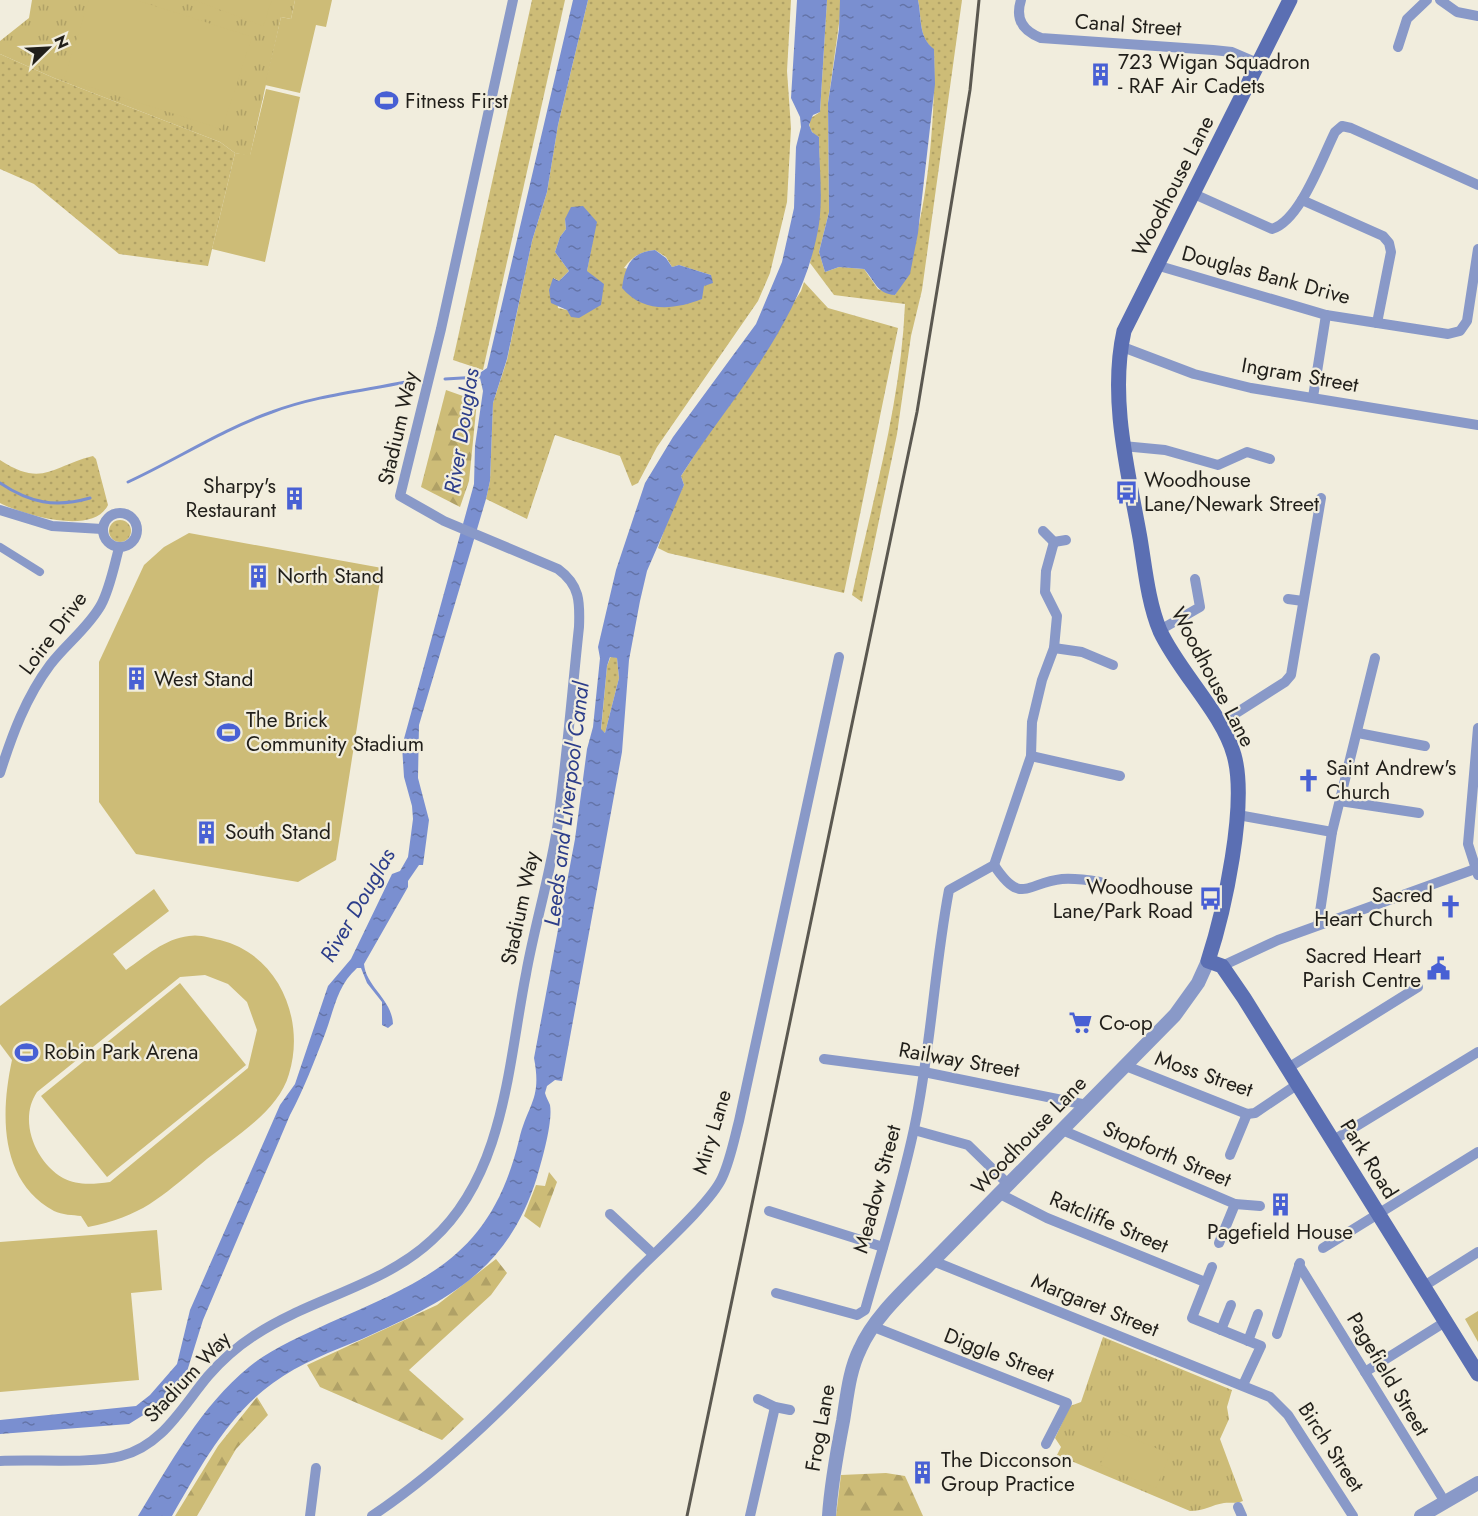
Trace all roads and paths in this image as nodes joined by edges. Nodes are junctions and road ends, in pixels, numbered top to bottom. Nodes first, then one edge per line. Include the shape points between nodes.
1 (513, 0) edge
2 (1021, 0) edge
3 (1290, 0) edge
4 (1427, 0) edge
5 (1440, 0) edge
6 (1478, 16) edge
7 (1398, 47) dead end
8 (1260, 64) junction
9 (1478, 185) edge
10 (1194, 194) junction
11 (1302, 200) junction
12 (1478, 249) edge
13 (1156, 265) junction
14 (1326, 315) junction
15 (1377, 323) junction
16 (1120, 346) junction
17 (1313, 397) junction
18 (1478, 425) edge
19 (1123, 446) junction
20 (1270, 459) dead end
21 (1321, 498) dead end
22 (0, 510) edge
23 (102, 529) junction
24 (1042, 531) dead end
25 (1066, 540) dead end
26 (1054, 542) junction
27 (0, 547) edge
28 (119, 548) junction
29 (40, 572) dead end
30 (1195, 579) dead end
31 (1288, 599) dead end
32 (1303, 601) junction
33 (1160, 630) junction
34 (1054, 648) junction
35 (839, 657) dead end
36 (1375, 658) dead end
37 (1113, 665) dead end
38 (1219, 724) junction
39 (1478, 728) edge
40 (1358, 732) junction
41 (1425, 746) dead end
42 (1031, 756) junction
43 (0, 773) edge
44 (1120, 776) dead end
45 (1340, 801) junction
46 (1419, 813) dead end
47 (1238, 815) junction
48 (1332, 832) junction
49 (994, 865) junction
50 (1477, 871) edge
51 (1100, 882) dead end
52 (1318, 926) junction
53 (1215, 964) junction
54 (1418, 987) dead end
55 (1478, 1052) edge
56 (824, 1059) dead end
57 (1126, 1066) junction
58 (1288, 1068) junction
59 (924, 1072) junction
60 (1298, 1084) junction
61 (1087, 1105) junction
62 (1247, 1114) junction
63 (914, 1130) junction
64 (1062, 1130) junction
65 (1332, 1141) junction
66 (1478, 1152) edge
67 (1230, 1155) dead end
68 (1004, 1189) junction
69 (1235, 1204) junction
70 (1260, 1206) dead end
71 (770, 1211) dead end
72 (1377, 1213) junction
73 (610, 1215) dead end
74 (1219, 1243) dead end
75 (883, 1247) junction
76 (1323, 1248) dead end
77 (1478, 1252) edge
78 (654, 1254) junction
79 (933, 1261) junction
80 (1212, 1267) dead end
81 (1205, 1282) junction
82 (1424, 1286) junction
83 (776, 1293) dead end
84 (1231, 1305) dead end
85 (1258, 1314) dead end
86 (1445, 1322) junction
87 (874, 1327) junction
88 (1221, 1330) junction
89 (1276, 1334) dead end
90 (1248, 1341) junction
91 (859, 1349) joint
92 (1365, 1372) junction
93 (1478, 1374) edge
94 (1243, 1385) junction
95 (758, 1399) dead end
96 (775, 1407) junction
97 (790, 1410) dead end
98 (1046, 1444) dead end
99 (0, 1461) edge
100 (316, 1468) dead end
101 (1478, 1483) edge
102 (1445, 1502) junction
103 (310, 1516) edge
104 (372, 1516) edge
105 (750, 1516) edge
106 (829, 1516) edge
107 (1353, 1516) edge
108 (1421, 1516) edge

1 - 99 street, Stadium Way via 400,496 444,521 546,563 568,576 580,600 557,824 489,1154 476,1184 432,1240 397,1267 280,1320 239,1346 209,1375 170,1425 144,1446 112,1458
2 - 8 street, Canal Street via 1018,16 1023,27 1041,38 1232,52
3 - 8 main road, Woodhouse Lane
4 - 7 street via 1407,19
5 - 6 street via 1457,12
8 - 10 main road, Woodhouse Lane
9 - 11 street via 1342,126 1335,132
10 - 11 street via 1272,229 1282,226
10 - 13 main road, Woodhouse Lane
11 - 15 street via 1383,236 1389,243 1391,252
12 - 15 street, Douglas Bank Drive via 1467,321 1460,331 1448,334
13 - 14 street, Douglas Bank Drive
13 - 16 main road, Woodhouse Lane via 1131,312
14 - 15 street, Douglas Bank Drive
14 - 17 street
16 - 17 street, Ingram Street via 1194,375
16 - 19 main road, Woodhouse Lane
17 - 18 street, Ingram Street
19 - 20 street via 1165,450 1218,465 1247,452
19 - 33 main road, Woodhouse Lane
21 - 32 street
22 - 23 street via 52,526
23 - 28 street via 109,544
23 - 28 street via 114,514 133,519 137,528 135,540
24 - 26 street
25 - 26 street
26 - 34 street via 1045,592 1057,616
27 - 29 street
28 - 43 street, Loire Drive via 101,605 50,665 30,697
30 - 33 street via 1200,607
31 - 32 street
32 - 38 street via 1290,677
33 - 38 main road, Woodhouse Lane
34 - 37 street via 1082,652
34 - 42 street via 1032,722
35 - 78 street, Miry Lane via 739,1121 722,1178
36 - 40 street
38 - 47 main road, Woodhouse Lane via 1234,754
39 - 50 street via 1468,844
40 - 41 street
40 - 45 street
42 - 44 street
42 - 49 street
45 - 46 street
45 - 48 street
47 - 48 street
47 - 53 main road, Woodhouse Lane
48 - 52 street
49 - 51 street via 1006,883 1018,889 1060,879
49 - 59 street, Meadow Street via 949,890
50 - 52 street
52 - 53 street
53 - 57 street, Woodhouse Lane via 1183,1006
53 - 58 main road, Park Road
54 - 58 street
55 - 65 street
56 - 59 street, Railway Street
57 - 61 street, Woodhouse Lane
57 - 62 street, Moss Street
58 - 60 main road, Park Road
59 - 61 street, Railway Street
59 - 63 street, Meadow Street
60 - 62 street, Moss Street via 1255,1113
60 - 65 main road, Park Road
61 - 64 street, Woodhouse Lane
62 - 67 street
63 - 68 street, Ratcliffe Street via 968,1145
63 - 75 street, Meadow Street
64 - 68 street, Woodhouse Lane
64 - 69 street, Stopforth Street
65 - 72 main road, Park Road
66 - 72 street
68 - 79 street, Woodhouse Lane
68 - 81 street, Ratcliffe Street via 1047,1218
69 - 70 street, Stopforth Street
69 - 74 street
71 - 75 street
72 - 76 street
72 - 82 main road, Park Road
73 - 78 street
75 - 83 street, Meadow Street via 861,1314
77 - 82 street
78 - 104 street, Miry Lane via 450,1455
79 - 87 street, Woodhouse Lane
79 - 94 street, Margaret Street
80 - 81 street
81 - 88 street via 1192,1318
82 - 86 main road, Park Road
84 - 88 street
85 - 90 street
86 - 92 street
86 - 93 main road, Park Road
87 - 91 street, Woodhouse Lane
87 - 98 street, Diggle Street via 1067,1403
88 - 90 street
89 - 92 street, Pagefield Street via 1300,1264
90 - 94 street via 1261,1346
91 - 106 street, Frog Lane via 848,1389
92 - 102 street, Pagefield Street
94 - 107 street, Birch Street via 1280,1405
95 - 96 street
96 - 97 street
96 - 105 street
100 - 103 street
101 - 102 street
102 - 108 street

